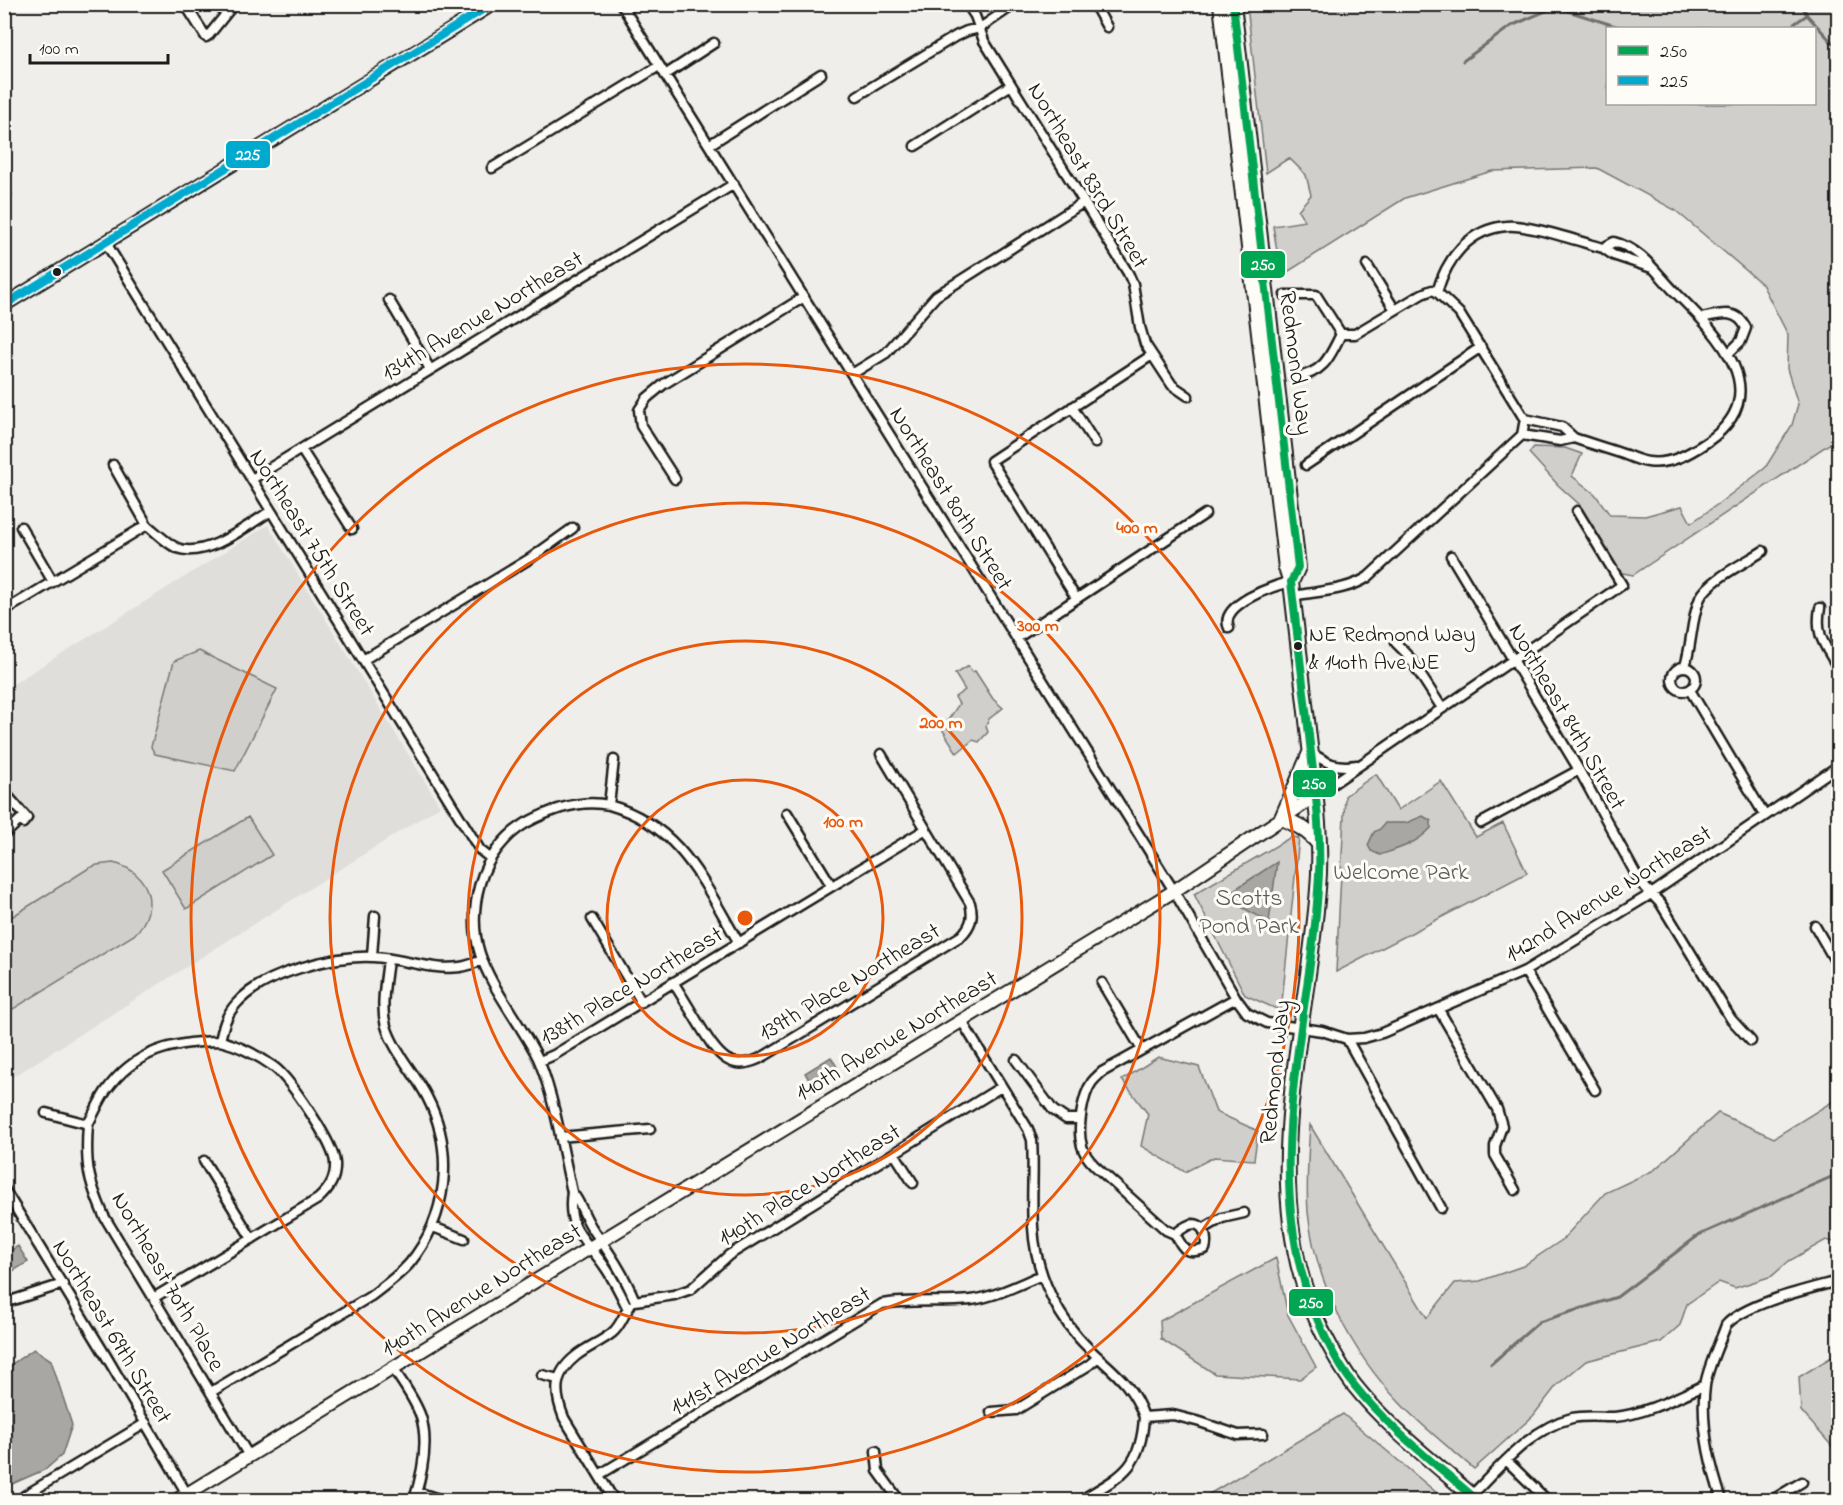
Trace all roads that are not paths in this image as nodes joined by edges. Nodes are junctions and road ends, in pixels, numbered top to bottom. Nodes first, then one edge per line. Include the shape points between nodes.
1 (220, 4) edge
2 (234, 4) edge
3 (493, 4) edge
4 (621, 4) edge
5 (967, 4) edge
6 (1015, 4) edge
7 (1094, 4) edge
8 (1221, 4) edge
9 (1233, 4) edge
10 (1107, 27) dead end
11 (980, 28) junction
12 (714, 43) dead end
13 (659, 66) junction
14 (821, 74) dead end
15 (665, 75) junction
16 (1011, 85) junction
17 (856, 96) dead end
18 (709, 145) junction
19 (915, 146) dead end
20 (492, 168) dead end
21 (734, 184) junction
22 (1084, 202) junction
23 (106, 243) junction
24 (1603, 248) junction
25 (1367, 266) dead end
26 (1652, 268) junction
27 (1437, 292) junction
28 (1285, 295) dead end
29 (804, 297) junction
30 (389, 300) dead end
31 (4, 305) edge
32 (1395, 310) junction
33 (1702, 318) junction
34 (1341, 334) junction
35 (1481, 347) junction
36 (1729, 353) junction
37 (1152, 355) junction
38 (430, 369) junction
39 (852, 375) junction
40 (1294, 378) dead end
41 (1188, 396) dead end
42 (1071, 407) junction
43 (1525, 419) junction
44 (1522, 435) junction
45 (1574, 438) junction
46 (1095, 443) dead end
47 (301, 449) junction
48 (113, 465) dead end
49 (1306, 465) dead end
50 (252, 479) junction
51 (675, 479) dead end
52 (271, 511) junction
53 (1577, 511) dead end
54 (1205, 514) dead end
55 (147, 525) junction
56 (21, 527) dead end
57 (573, 528) dead end
58 (352, 529) dead end
59 (1763, 551) dead end
60 (1451, 556) dead end
61 (53, 582) junction
62 (1291, 582) junction
63 (1293, 596) junction
64 (1076, 598) junction
65 (1820, 608) dead end
66 (4, 611) edge
67 (1229, 628) dead end
68 (1017, 638) junction
69 (1396, 643) dead end
70 (1512, 659) junction
71 (363, 660) junction
72 (1684, 666) junction
73 (1839, 668) edge
74 (1690, 690) junction
75 (1442, 708) junction
76 (1310, 752) junction
77 (881, 754) dead end
78 (614, 760) dead end
79 (1361, 765) junction
80 (1839, 766) edge
81 (1579, 770) junction
82 (1315, 796) junction
83 (4, 798) edge
84 (609, 805) junction
85 (787, 813) dead end
86 (1765, 816) junction
87 (1282, 818) junction
88 (1481, 822) dead end
89 (926, 829) junction
90 (4, 831) edge
91 (1319, 844) junction
92 (490, 858) junction
93 (831, 885) junction
94 (1174, 891) junction
95 (1651, 894) junction
96 (375, 916) dead end
97 (592, 920) dead end
98 (1815, 926) dead end
99 (739, 943) junction
100 (372, 956) junction
101 (388, 958) junction
102 (482, 960) junction
103 (1839, 966) edge
104 (1525, 972) junction
105 (673, 982) junction
106 (1102, 983) dead end
107 (1236, 998) junction
108 (641, 1002) junction
109 (1438, 1010) junction
110 (1247, 1013) joint
111 (962, 1020) junction
112 (1300, 1029) junction
113 (1347, 1039) junction
114 (220, 1041) junction
115 (1751, 1041) dead end
116 (1142, 1050) junction
117 (1016, 1060) dead end
118 (540, 1061) junction
119 (1001, 1087) junction
120 (1595, 1090) dead end
121 (46, 1113) dead end
122 (1080, 1119) junction
123 (88, 1124) junction
124 (650, 1129) dead end
125 (560, 1137) junction
126 (894, 1153) junction
127 (204, 1161) dead end
128 (913, 1183) dead end
129 (4, 1189) edge
130 (1515, 1190) dead end
131 (572, 1192) junction
132 (1441, 1208) dead end
133 (1244, 1213) dead end
134 (433, 1227) junction
135 (1203, 1229) junction
136 (1175, 1234) junction
137 (252, 1239) junction
138 (464, 1239) dead end
139 (601, 1240) junction
140 (589, 1248) junction
141 (1042, 1275) junction
142 (1839, 1281) edge
143 (63, 1284) junction
144 (155, 1297) junction
145 (635, 1301) junction
146 (4, 1303) edge
147 (628, 1309) junction
148 (1098, 1357) junction
149 (393, 1368) junction
150 (542, 1375) dead end
151 (558, 1379) junction
152 (1705, 1385) junction
153 (211, 1392) junction
154 (991, 1412) dead end
155 (1144, 1418) junction
156 (146, 1423) junction
157 (1263, 1434) dead end
158 (876, 1451) dead end
159 (249, 1456) junction
160 (1506, 1460) junction
161 (598, 1475) junction
162 (1802, 1482) dead end
163 (24, 1496) dead end
164 (415, 1496) edge
165 (182, 1497) edge
166 (1474, 1498) edge
167 (442, 1500) edge
168 (614, 1500) edge
169 (899, 1500) edge
170 (1081, 1500) edge
171 (1547, 1500) edge
172 (1722, 1500) edge
173 (1772, 1500) edge

1 - 2 street via 187,8 206,37
3 - 23 main road
4 - 13 street, Northeast 80th Street
5 - 11 street, Northeast 83rd Street
6 - 11 street
7 - 10 street
8 - 62 main road, Redmond Way via 1286,568
9 - 62 main road, Redmond Way via 1298,567
11 - 16 street, Northeast 83rd Street
11 - 17 street via 956,36
12 - 15 street
13 - 15 street, Northeast 80th Street
13 - 20 street
14 - 18 street
15 - 18 street, Northeast 80th Street
16 - 19 street
16 - 22 street, Northeast 83rd Street
18 - 21 street, Northeast 80th Street
21 - 29 street, Northeast 80th Street
21 - 38 street, 134th Avenue Northeast
22 - 37 street, Northeast 83rd Street via 1133,284 1140,327
22 - 39 street via 936,296 886,353
23 - 31 main road
23 - 50 street, Northeast 75th Street
24 - 26 street via 1612,255
24 - 26 street via 1614,242 1627,246
24 - 27 street via 1509,225 1486,230 1462,245 1451,258
25 - 32 street
26 - 33 street
27 - 32 street via 1431,290
27 - 35 street via 1459,313
28 - 34 street via 1316,295
29 - 39 street, Northeast 80th Street
29 - 51 street via 647,398 639,410 641,426
30 - 38 street
32 - 34 street via 1355,334
33 - 36 street
33 - 36 street via 1729,313 1743,321 1746,328 1741,340
34 - 40 street via 1325,364 1314,373
35 - 43 street
35 - 49 street
36 - 45 street via 1736,369 1739,400 1719,433 1694,451 1664,462 1647,462
37 - 41 street, Northeast 83rd Street via 1172,385
37 - 42 street
38 - 47 street, 134th Avenue Northeast
39 - 68 street, Northeast 80th Street
42 - 46 street
42 - 64 street via 991,461
43 - 44 street
43 - 45 street via 1562,427
44 - 45 street via 1560,441
44 - 63 street via 1368,578 1346,588
47 - 50 street, 134th Avenue Northeast
47 - 58 street
48 - 55 street
50 - 52 street, Northeast 75th Street
52 - 55 street via 228,538 205,547 179,549
52 - 71 street, Northeast 75th Street
53 - 70 street, 140th Avenue Northeast via 1622,585
54 - 64 street
55 - 61 street
56 - 61 street
57 - 71 street via 531,558
59 - 72 street via 1706,590 1697,608
60 - 70 street, Northeast 84th Street
61 - 66 street
62 - 63 main road, Redmond Way
62 - 67 street via 1274,585 1233,608 1227,616
63 - 76 main road, Redmond Way
64 - 68 street
65 - 73 street via 1820,636
68 - 94 street, Northeast 80th Street
69 - 75 street
70 - 75 street, 140th Avenue Northeast
70 - 81 street, Northeast 84th Street
71 - 92 street, Northeast 75th Street via 480,850
72 - 74 street via 1696,676
72 - 74 street via 1674,671 1672,683 1681,691
74 - 86 street
75 - 79 street, 140th Avenue Northeast
76 - 79 street via 1333,765
76 - 82 main road, Redmond Way
76 - 87 main road
77 - 89 street
78 - 84 street
79 - 82 street, 140th Avenue Northeast
80 - 86 street, 142nd Avenue Northeast
81 - 88 street
81 - 95 street, Northeast 84th Street via 1640,882
82 - 87 main road, 140th Avenue Northeast
82 - 91 main road, Redmond Way
83 - 90 street via 7,795 27,818
84 - 92 street via 581,804 537,817 520,827
84 - 99 street via 662,830 677,844
85 - 93 street
86 - 95 street, 142nd Avenue Northeast
87 - 91 main road via 1300,825
87 - 94 main road, 140th Avenue Northeast
89 - 93 street, 138th Place Northeast
89 - 105 street, 139th Place Northeast via 970,903 969,928 755,1061 737,1063 721,1057
91 - 112 main road, Redmond Way via 1318,890
92 - 102 street via 474,905
93 - 99 street, 138th Place Northeast
94 - 107 street, Northeast 80th Street
94 - 111 main road, 140th Avenue Northeast
95 - 104 street, 142nd Avenue Northeast
95 - 115 street, Northeast 84th Street via 1661,904 1731,1019
96 - 100 street
97 - 108 street
98 - 103 street
99 - 105 street, 138th Place Northeast
100 - 101 street
100 - 114 street via 299,967 273,979 237,1003 223,1026
101 - 102 street via 435,967 462,967
101 - 134 street via 383,1006 386,1026 427,1096 443,1142 443,1192
102 - 118 street
104 - 109 street, 142nd Avenue Northeast
104 - 120 street
105 - 108 street, 138th Place Northeast
106 - 116 street
107 - 110 street, Northeast 80th Street
107 - 116 street
108 - 118 street, 138th Place Northeast
109 - 113 street, 142nd Avenue Northeast via 1382,1033
109 - 130 street via 1497,1109 1502,1126 1495,1155
110 - 112 street, 142nd Avenue Northeast via 1267,1023
111 - 119 street
111 - 139 main road, 140th Avenue Northeast
112 - 113 street, 142nd Avenue Northeast via 1322,1030
112 - 166 main road, Redmond Way via 1288,1147 1287,1202 1304,1287 1332,1351 1354,1385 1384,1418
113 - 132 street
114 - 123 street via 163,1047 134,1062 105,1092
114 - 137 street via 275,1068 295,1089 335,1160 332,1182 318,1199
116 - 122 street via 1102,1072 1091,1083
117 - 122 street via 1053,1110 1066,1119
118 - 125 street
119 - 126 street, 140th Place Northeast
119 - 141 street via 1032,1140 1033,1228
121 - 123 street
122 - 136 street via 1082,1148 1090,1161
123 - 144 street, Northeast 70th Place via 86,1162 91,1186 104,1216
124 - 125 street
125 - 131 street
126 - 128 street
126 - 145 street, 140th Place Northeast via 729,1255 691,1288
127 - 137 street
129 - 143 street, Northeast 69th Street
131 - 139 street
131 - 140 street via 573,1221
133 - 135 street via 1222,1218
134 - 138 street
134 - 153 street via 408,1265 371,1296
135 - 136 street via 1189,1225
135 - 136 street via 1205,1249 1193,1253 1181,1246
137 - 144 street
139 - 140 main road, 140th Avenue Northeast
139 - 145 street via 627,1280
140 - 147 street via 604,1265
140 - 149 main road, 140th Avenue Northeast
141 - 148 street via 1061,1314
141 - 161 street, 141st Avenue Northeast via 971,1300 882,1304
142 - 152 street via 1798,1292 1733,1318 1726,1325
143 - 146 street
143 - 156 street, Northeast 69th Street
144 - 153 street, Northeast 70th Place
145 - 147 street
147 - 151 street via 619,1326 575,1356
148 - 154 street via 1017,1410
148 - 155 street via 1128,1384
149 - 159 main road, 140th Avenue Northeast
149 - 164 street via 420,1416 425,1436
150 - 151 street
151 - 161 street via 556,1390 564,1418
152 - 160 street via 1653,1407 1615,1417 1572,1418 1531,1438
152 - 172 street via 1705,1433
153 - 159 street, Northeast 70th Place
155 - 157 street via 1173,1415 1238,1435
155 - 170 street via 1143,1438 1129,1468
156 - 163 street
156 - 165 street, Northeast 69th Street
158 - 169 street via 878,1471
159 - 165 main road, 140th Avenue Northeast
160 - 166 street
160 - 171 street
161 - 168 street
162 - 173 street
164 - 167 street

